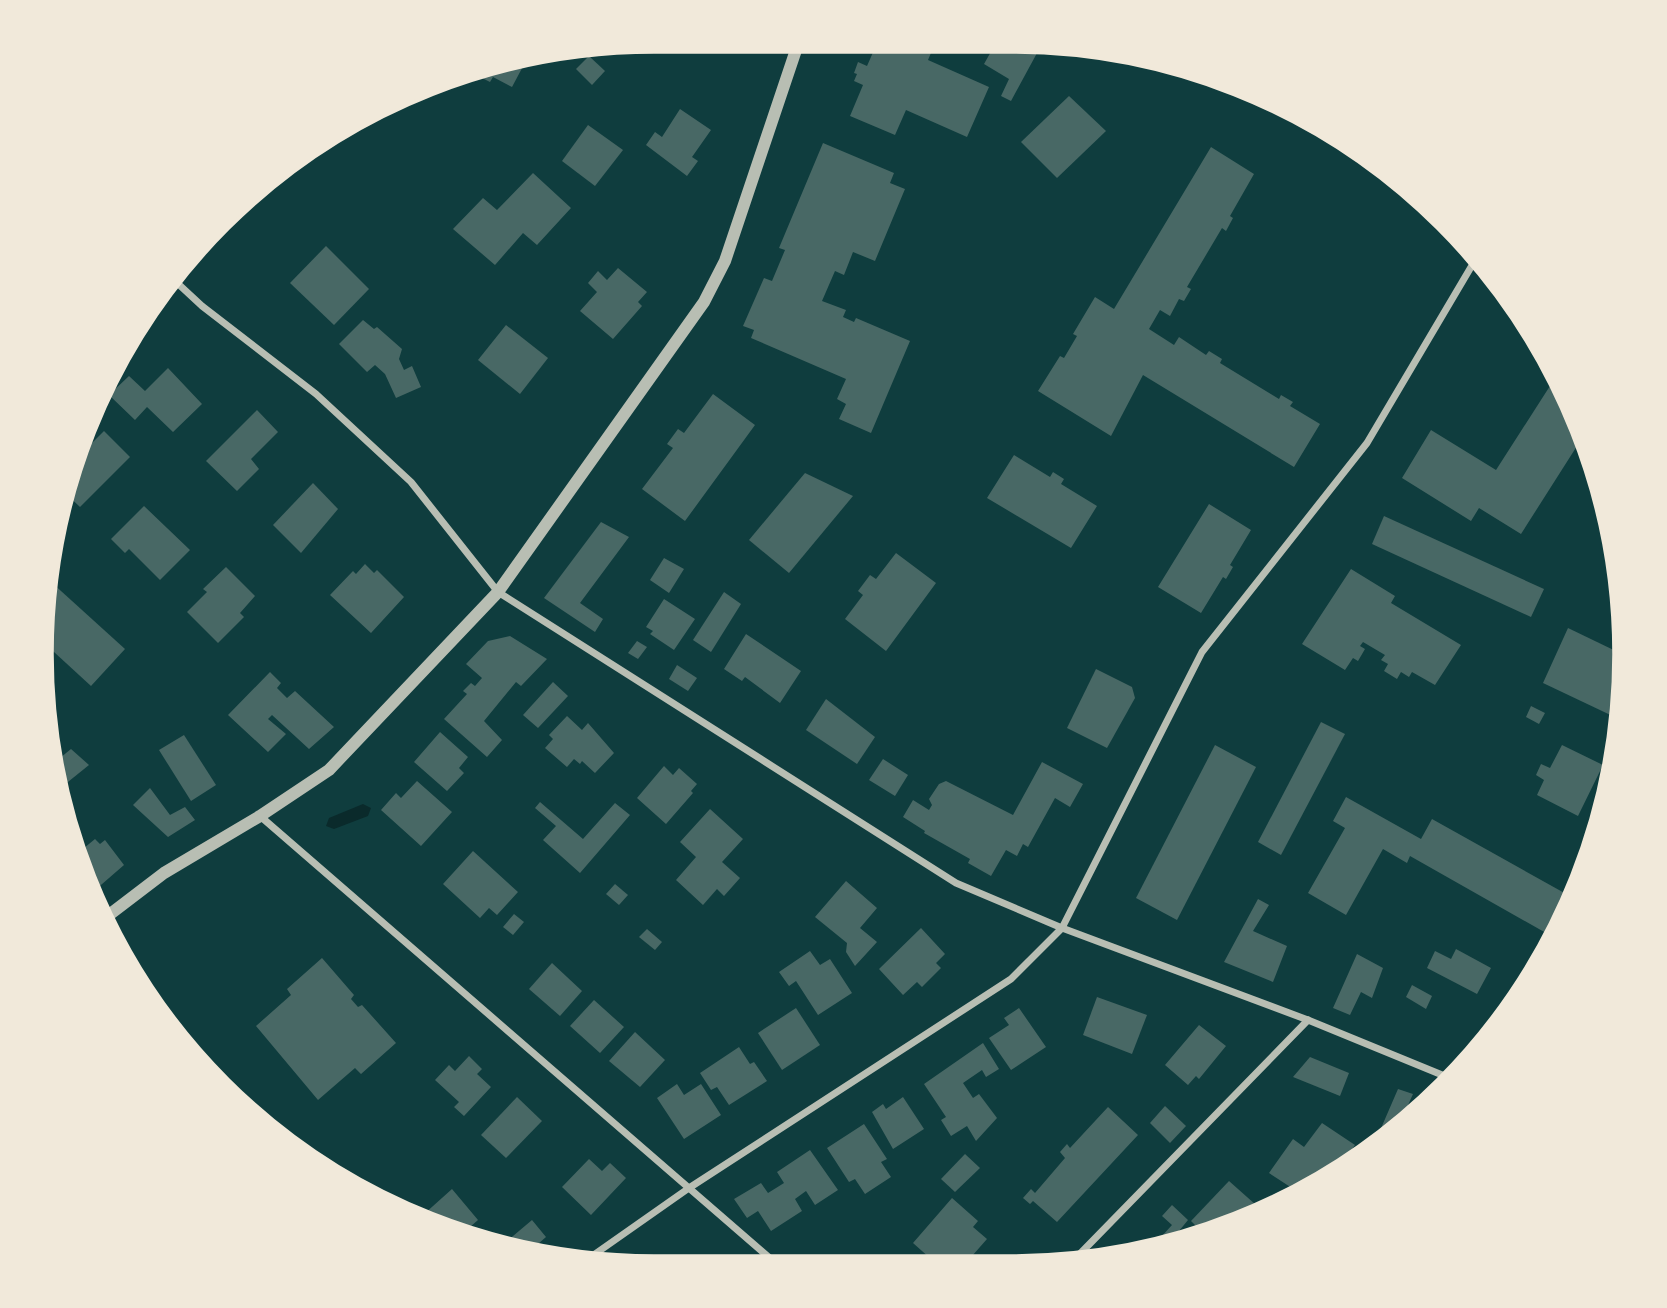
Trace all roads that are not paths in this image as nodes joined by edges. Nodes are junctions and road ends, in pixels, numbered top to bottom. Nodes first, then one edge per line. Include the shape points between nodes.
1 (795, 52) edge
2 (1472, 266) edge
3 (180, 285) edge
4 (498, 592) junction
5 (260, 816) junction
6 (112, 913) edge
7 (1062, 928) junction
8 (1308, 1020) junction
9 (1442, 1075) edge
10 (689, 1188) junction
11 (1084, 1251) edge
12 (597, 1252) edge
13 (767, 1256) edge

1 - 4 street via 725,261 704,302
2 - 7 street via 1367,443 1202,653
3 - 4 street via 316,394 411,482
4 - 5 street via 329,770
4 - 7 street via 956,883
5 - 6 street via 164,873
5 - 10 street
7 - 8 street
7 - 10 street via 1011,979
8 - 9 street
8 - 11 street
10 - 12 street
10 - 13 street

